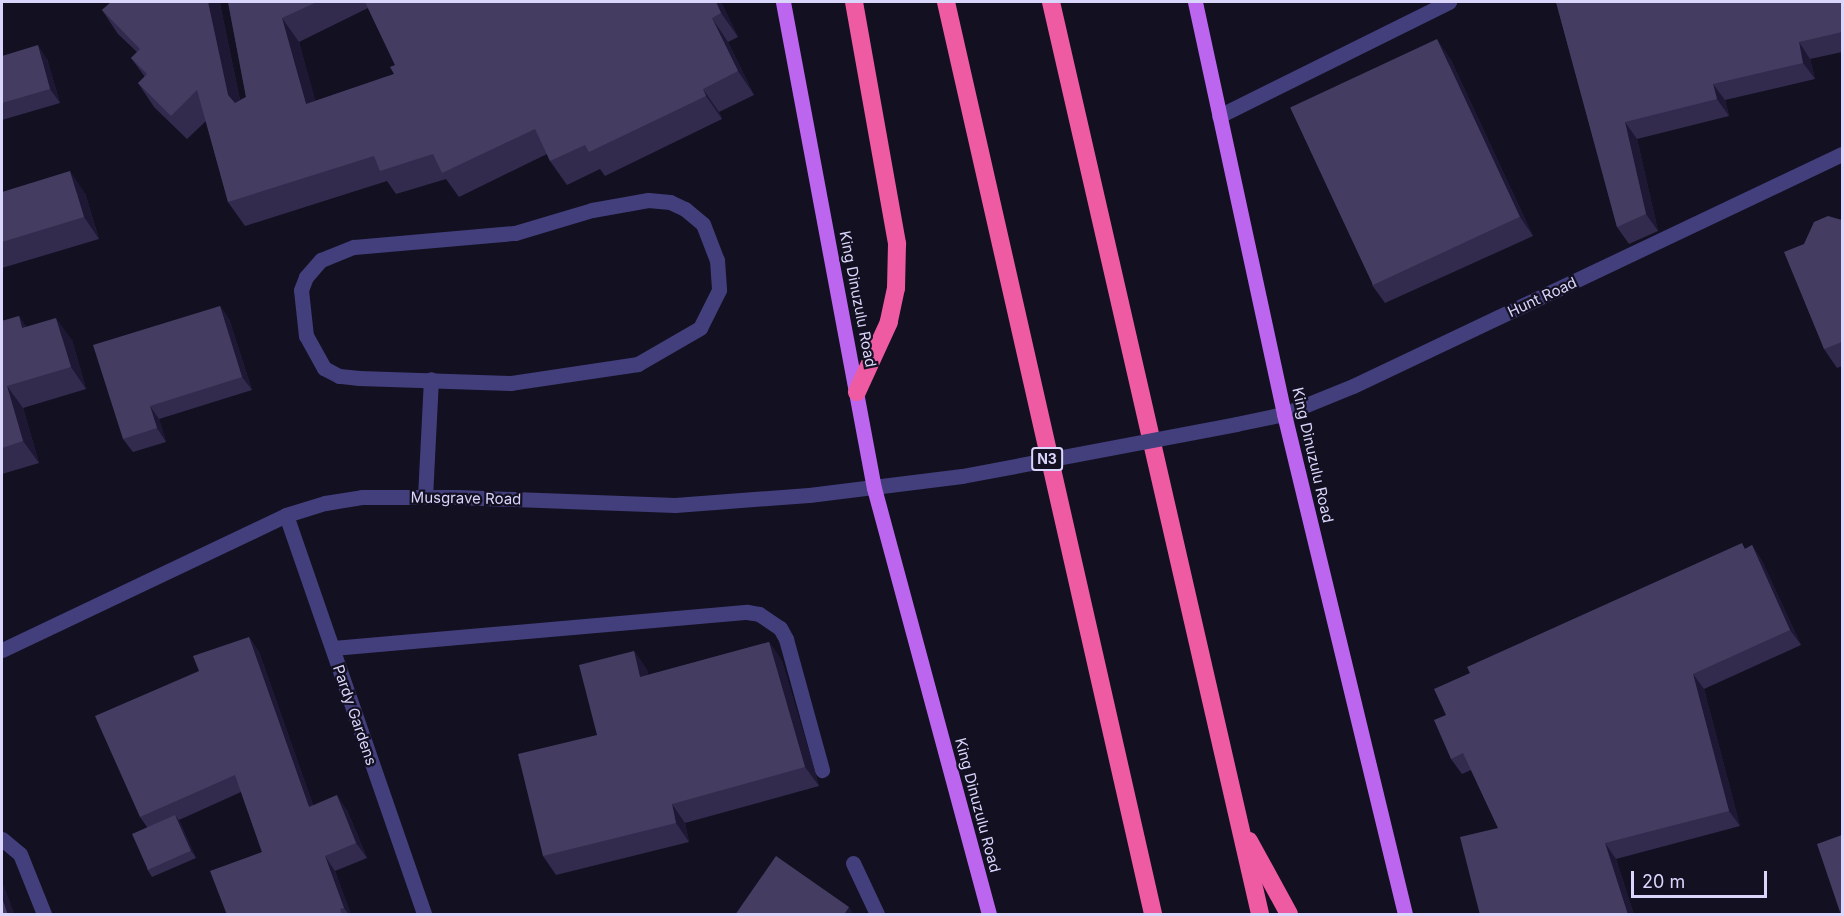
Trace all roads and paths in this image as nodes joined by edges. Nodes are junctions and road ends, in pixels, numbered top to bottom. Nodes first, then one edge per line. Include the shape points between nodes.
1 (783, 2) edge
2 (854, 2) edge
3 (946, 2) edge
4 (1051, 2) edge
5 (1195, 2) edge
6 (1449, 2) edge
7 (1219, 116) junction
8 (1842, 154) edge
9 (431, 379) junction
10 (857, 392) junction
11 (1284, 414) junction
12 (962, 476) joint
13 (874, 488) junction
14 (425, 497) junction
15 (286, 515) junction
16 (333, 648) junction
17 (2, 650) edge
18 (822, 770) dead end
19 (1242, 829) junction
20 (2, 839) edge
21 (853, 863) dead end
22 (44, 915) edge
23 (424, 915) edge
24 (877, 915) edge
25 (989, 915) edge
26 (1153, 915) edge
27 (1260, 915) edge
28 (1289, 915) edge
29 (1405, 915) edge

1 - 10 main road, King Dinuzulu Road
2 - 10 highway via 897,244 896,288 889,322
3 - 26 highway, N3
4 - 19 highway
5 - 7 main road, King Dinuzulu Road
6 - 7 street
7 - 11 main road, King Dinuzulu Road
8 - 11 street, Hunt Road via 1353,386
9 - 9 street via 339,376 324,368 306,336 301,290 321,260 354,247 515,233 592,210 648,200 678,205 703,224 717,260 719,290 700,328 674,346 638,364 596,373 511,383
9 - 14 street
10 - 13 main road, King Dinuzulu Road
11 - 12 street, Hunt Road, bridge
11 - 29 main road, King Dinuzulu Road
12 - 13 street, Musgrave Road
13 - 14 street, Musgrave Road via 675,505
13 - 25 main road, King Dinuzulu Road
14 - 15 street, Musgrave Road via 362,497
15 - 16 street, Pardy Gardens
15 - 17 street, Musgrave Road
16 - 18 street via 759,614 780,628 786,639
16 - 23 street, Pardy Gardens
19 - 27 highway
19 - 28 highway
20 - 22 street via 20,854
21 - 24 street

